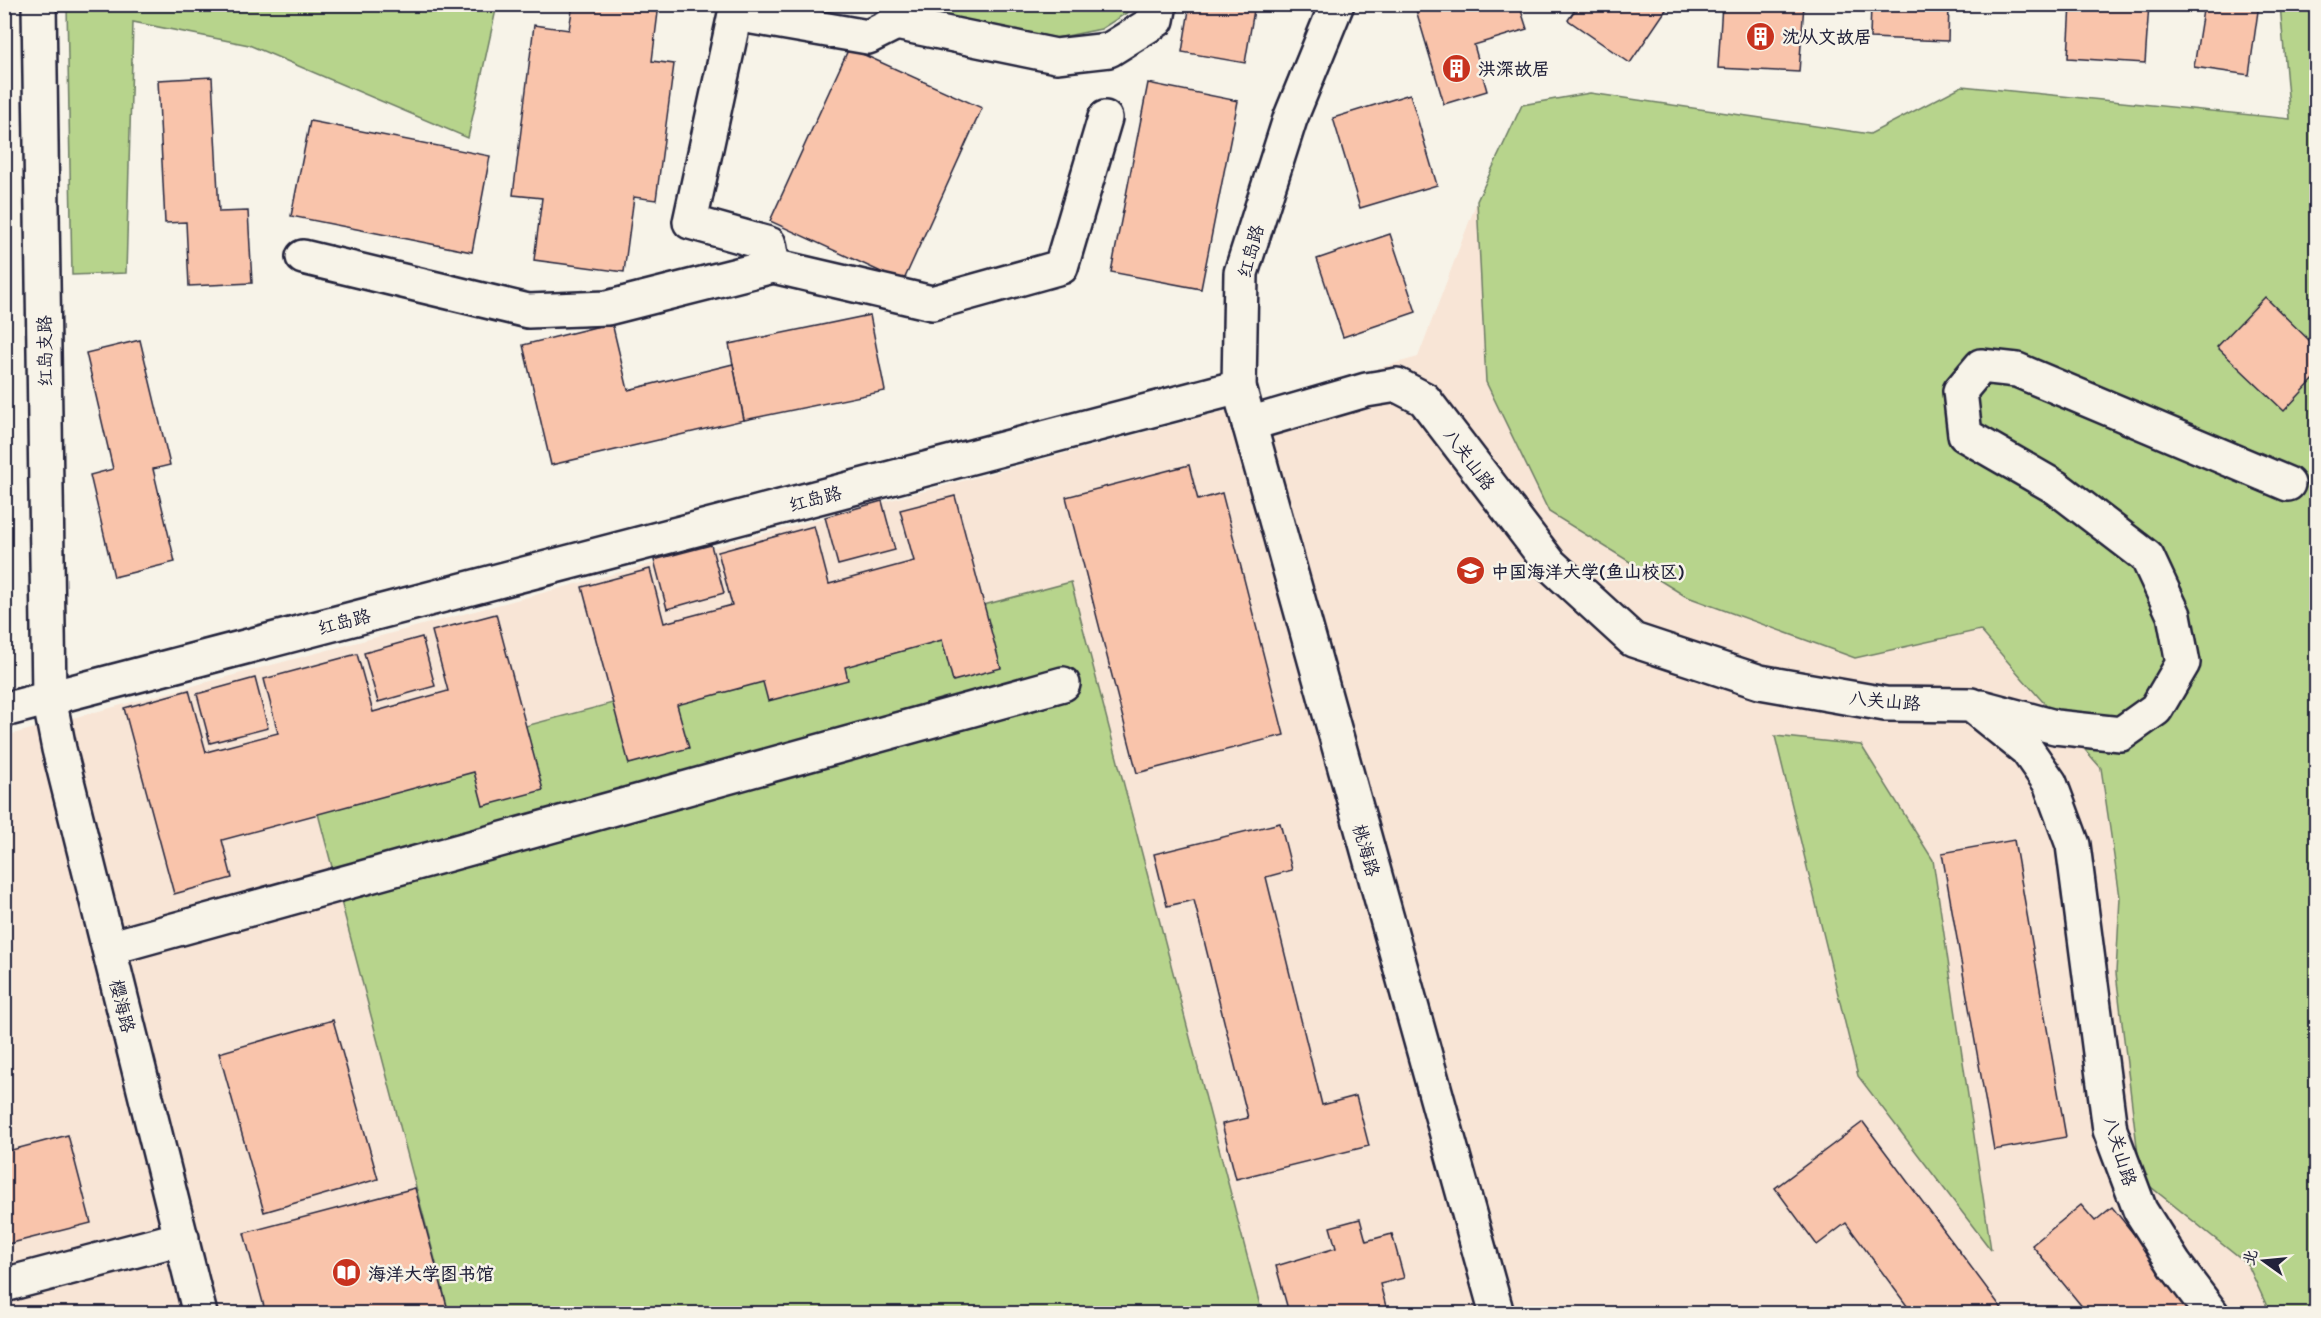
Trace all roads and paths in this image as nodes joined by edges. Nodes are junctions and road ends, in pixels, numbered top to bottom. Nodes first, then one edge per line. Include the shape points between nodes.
1 (39, 4) edge
2 (1160, 4) edge
3 (1337, 4) edge
4 (898, 14) edge
5 (1105, 118) dead end
6 (303, 257) dead end
7 (773, 266) junction
8 (1239, 387) junction
9 (1248, 424) junction
10 (2289, 484) dead end
11 (1063, 684) dead end
12 (49, 698) junction
13 (1971, 705) junction
14 (4, 710) edge
15 (109, 948) junction
16 (182, 1238) junction
17 (4, 1285) edge
18 (200, 1314) edge
19 (1497, 1314) edge
20 (2212, 1314) edge

1 - 12 street, 红岛支路
2 - 4 street via 1157,20 1109,50 1056,56
3 - 8 street, 红岛路 via 1290,119 1241,273
4 - 7 street via 868,37 735,14 690,222 769,244
5 - 7 street via 1061,267 932,303
6 - 7 street via 528,311 607,308
8 - 9 street, 桃海路
8 - 12 street, 红岛路
9 - 13 street, 八关山路 via 1366,390 1397,385 1424,399 1550,564 1634,640 1760,682 1885,704
9 - 19 street, 桃海路
10 - 13 street via 2017,370 1981,366 1960,392 1965,435 2057,488 2147,557 2174,615 2183,663 2156,709 2121,734 2055,727
11 - 15 street
12 - 14 street, 红岛路
12 - 15 street, 樱海路
13 - 20 street, 八关山路 via 2027,750 2050,783 2073,845 2110,1130 2140,1210
15 - 16 street, 樱海路
16 - 17 street
16 - 18 street, 樱海路

